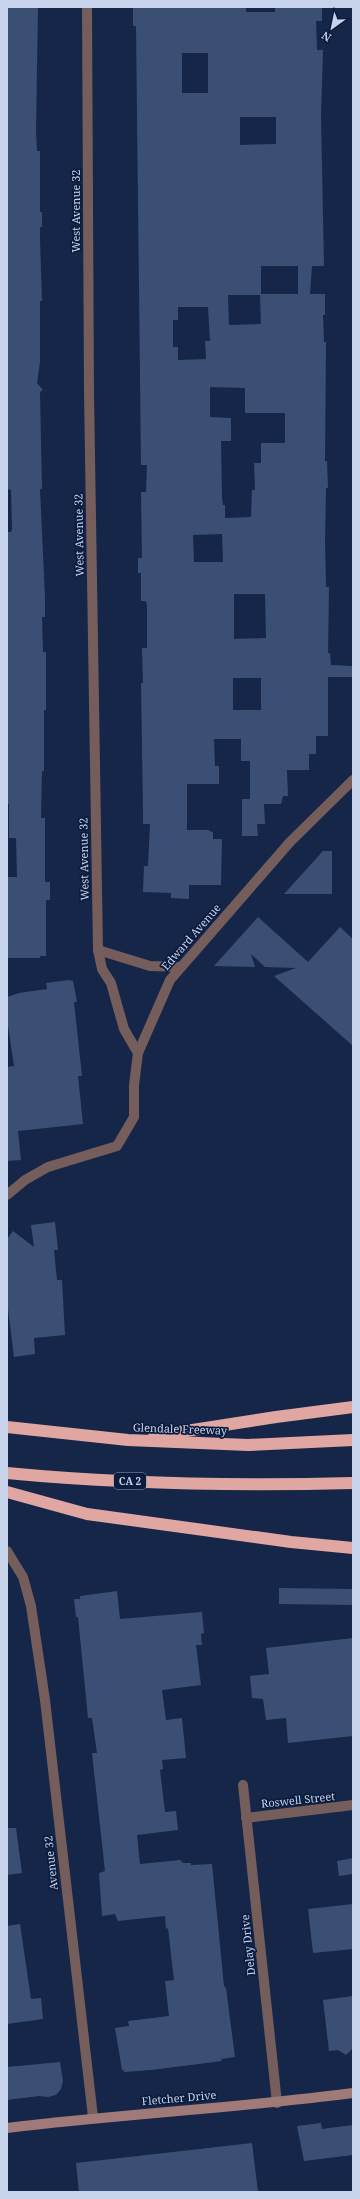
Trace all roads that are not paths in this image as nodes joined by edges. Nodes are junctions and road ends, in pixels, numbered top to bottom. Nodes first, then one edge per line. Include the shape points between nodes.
1 (88, 7) edge
2 (353, 780) edge
3 (98, 950) junction
4 (181, 968) junction
5 (138, 1053) junction
6 (7, 1195) edge
7 (353, 1407) edge
8 (7, 1427) edge
9 (128, 1440) junction
10 (353, 1440) edge
11 (7, 1473) edge
12 (353, 1483) edge
13 (7, 1492) edge
14 (353, 1548) edge
15 (7, 1551) edge
16 (242, 1785) dead end
17 (353, 1806) edge
18 (246, 1818) junction
19 (353, 2093) edge
20 (277, 2103) junction
21 (93, 2117) junction
22 (7, 2128) edge

1 - 3 street, West Avenue 32 via 89,394
2 - 4 street, Edward Avenue via 290,842
3 - 4 street via 150,966
3 - 5 street, West Avenue 32 via 102,969 111,983 124,1029
4 - 5 street, Edward Avenue via 170,980
5 - 6 street, Edward Avenue via 134,1117 117,1146 48,1167 25,1180
7 - 9 highway
8 - 9 highway, Glendale Freeway
9 - 10 highway, Glendale Freeway via 280,1444
11 - 12 highway, CA 2 via 84,1480 253,1484
13 - 14 highway via 87,1514
15 - 21 street, Avenue 32 via 23,1577 45,1700
16 - 18 street, Delay Drive
17 - 18 street, Roswell Street
18 - 20 street, Delay Drive
19 - 20 main road, Fletcher Drive
20 - 21 main road, Fletcher Drive
21 - 22 main road, Fletcher Drive

